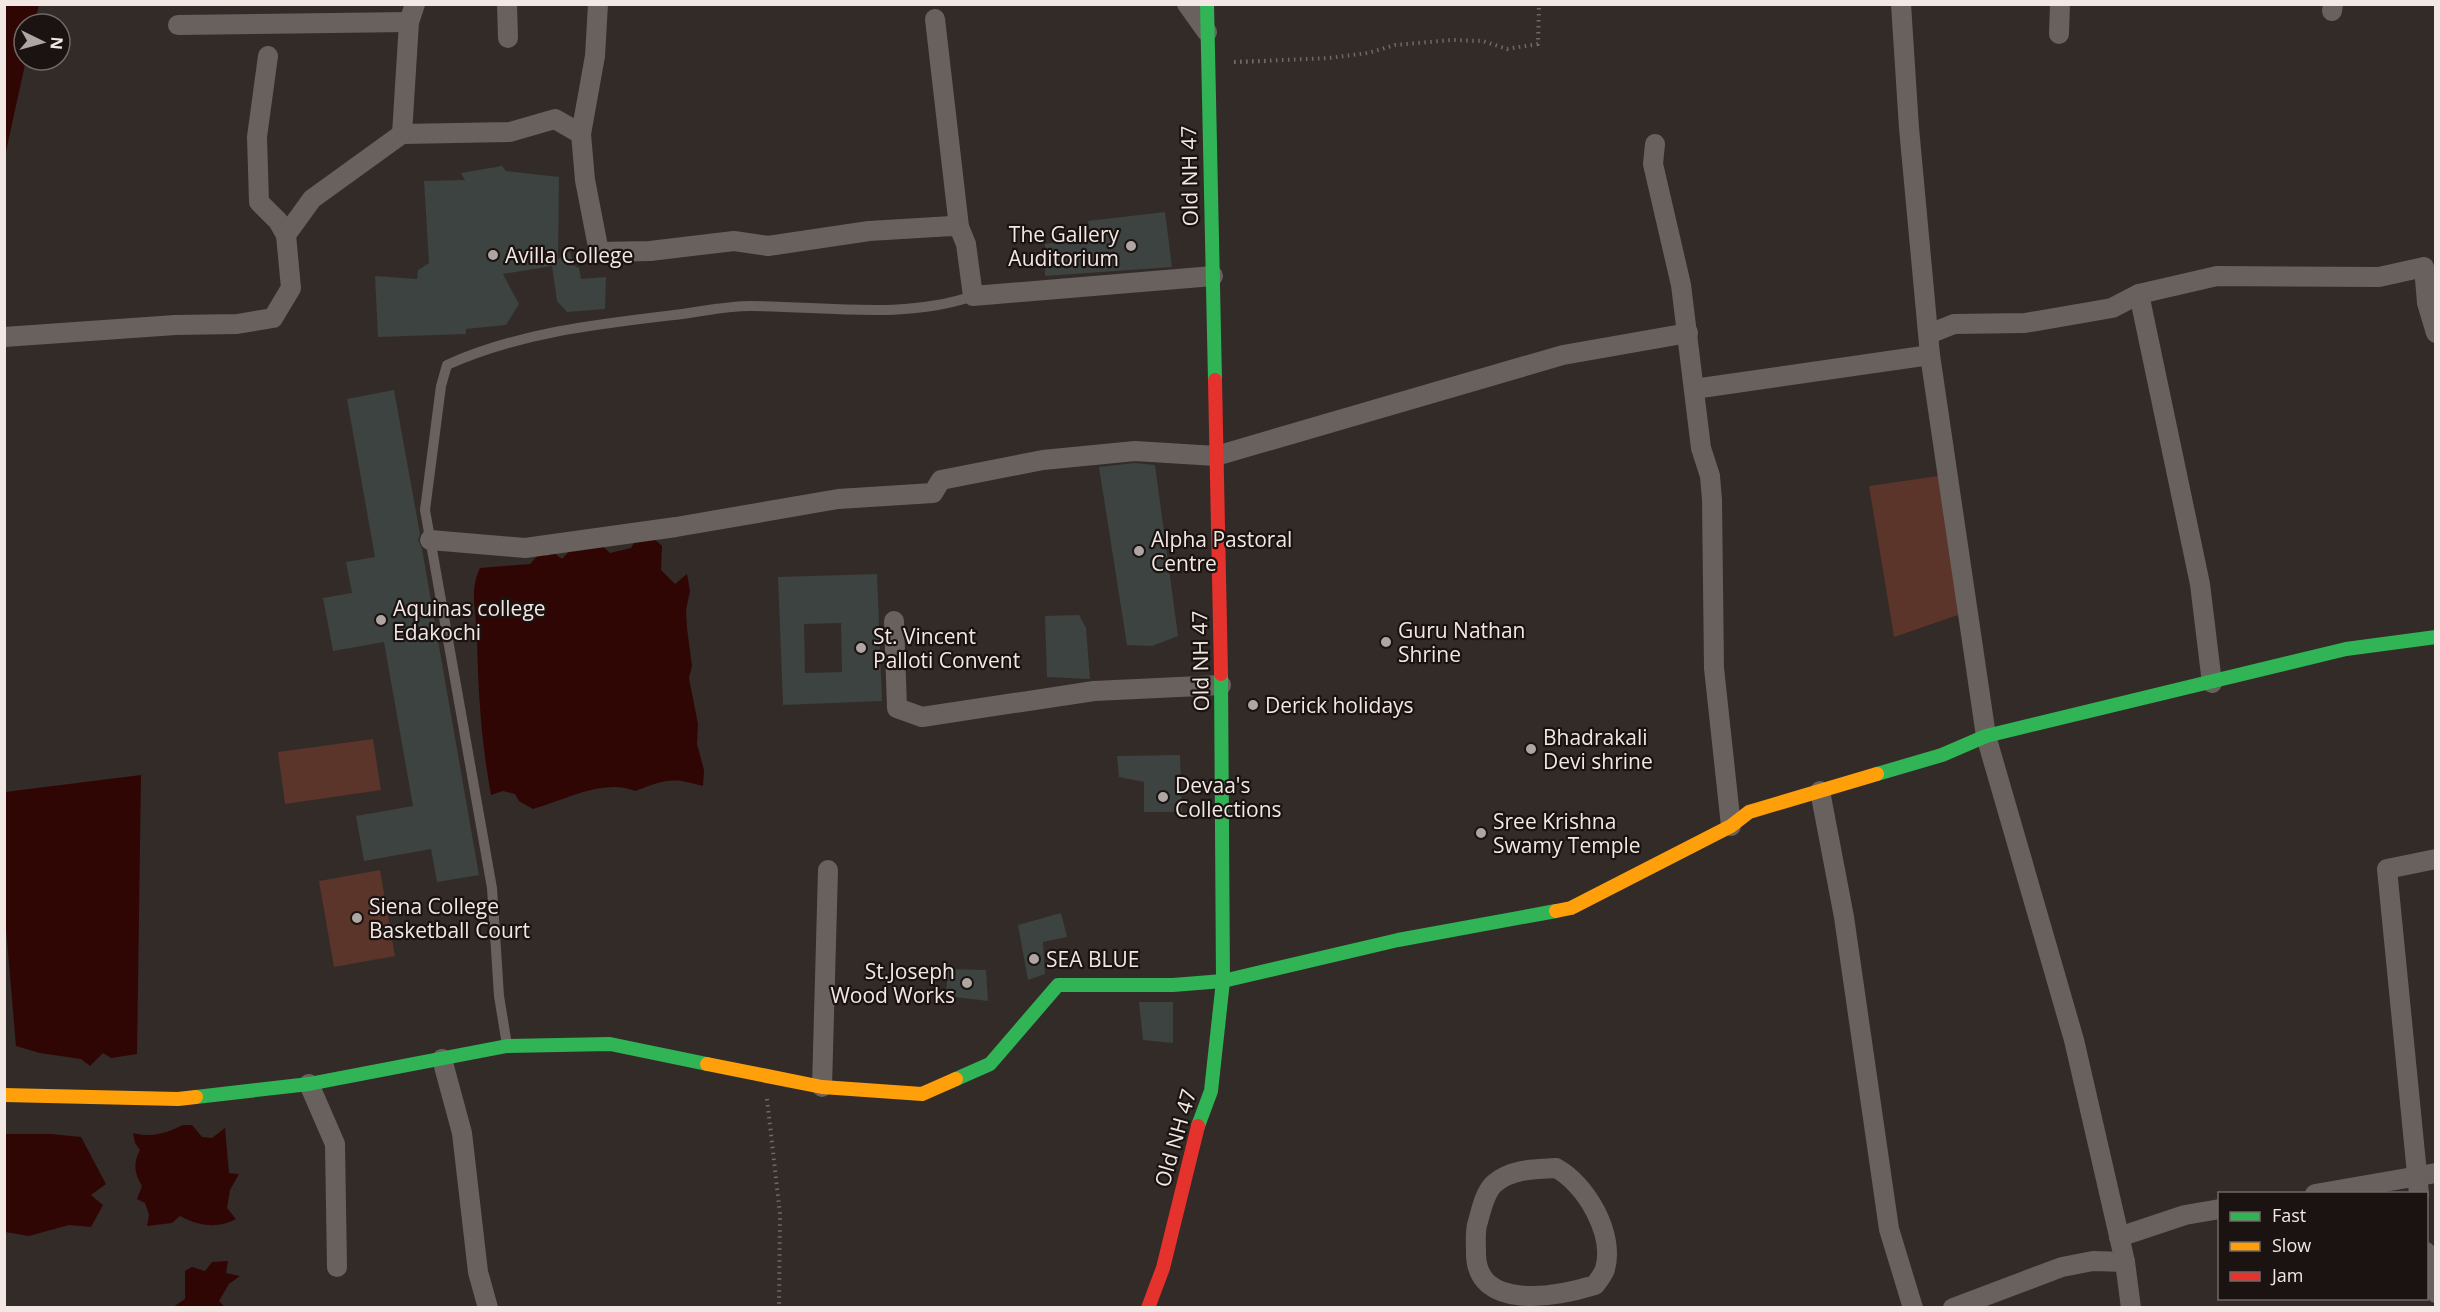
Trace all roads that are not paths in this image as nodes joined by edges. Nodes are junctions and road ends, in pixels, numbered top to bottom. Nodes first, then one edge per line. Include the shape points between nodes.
1 (507, 4) edge
2 (598, 4) edge
3 (1187, 4) edge
4 (1207, 4) edge
5 (1214, 4) edge
6 (1901, 4) edge
7 (2060, 4) edge
8 (412, 13) edge
9 (935, 19) dead end
10 (178, 24) dead end
11 (1207, 32) junction
12 (2059, 34) dead end
13 (508, 38) dead end
14 (268, 56) dead end
15 (402, 134) junction
16 (581, 134) junction
17 (1655, 144) dead end
18 (959, 227) junction
19 (286, 235) junction
20 (2430, 261) edge
21 (1213, 276) junction
22 (2139, 294) junction
23 (973, 296) junction
24 (1688, 333) junction
25 (2436, 333) edge
26 (1929, 334) junction
27 (4, 337) edge
28 (1930, 355) junction
29 (1694, 389) junction
30 (1216, 456) junction
31 (430, 540) junction
32 (894, 621) dead end
33 (2436, 636) edge
34 (2212, 683) junction
35 (1221, 685) junction
36 (1986, 736) junction
37 (1820, 791) junction
38 (1731, 826) junction
39 (2436, 859) edge
40 (828, 870) dead end
41 (1222, 981) junction
42 (507, 1046) junction
43 (442, 1059) junction
44 (309, 1084) junction
45 (822, 1087) junction
46 (4, 1095) edge
47 (2424, 1180) edge
48 (2330, 1192) edge
49 (2218, 1209) edge
50 (2119, 1237) junction
51 (2428, 1257) edge
52 (2125, 1262) junction
53 (338, 1267) dead end
54 (2436, 1293) edge
55 (1507, 1301) edge
56 (488, 1308) edge
57 (1148, 1308) edge
58 (1913, 1308) edge
59 (1953, 1308) edge
60 (2131, 1308) edge

1 - 13 street
2 - 16 street via 596,56
3 - 11 street
4 - 11 street, Old NH 47
5 - 11 street
6 - 26 street
7 - 12 street
8 - 10 street
8 - 15 street
9 - 18 street
11 - 21 street, Old NH 47
14 - 19 street via 257,137 259,202 278,220
15 - 16 street via 510,132 555,118
15 - 19 street via 312,199
16 - 18 street via 599,252 650,251 734,241 768,246 869,231
17 - 24 street via 1653,164
18 - 23 street via 966,244
19 - 27 street via 291,288 273,318 237,324
20 - 22 street via 2379,278 2217,276
20 - 25 street via 2427,303
21 - 23 street
21 - 30 street, Old NH 47
22 - 26 street via 2112,308 2025,323 1954,324
22 - 34 street via 2200,584
23 - 31 lane via 945,306 747,306 582,326 447,365 425,510
24 - 29 street
24 - 30 street via 1563,355
26 - 28 street
28 - 29 street
28 - 36 street
29 - 38 street via 1701,448 1710,476 1714,668
30 - 31 street via 1135,451 1043,460 941,480 933,494 838,499 525,548
30 - 35 street, Old NH 47
31 - 42 lane via 492,888 499,996
32 - 35 street via 897,708 922,717 1094,691
33 - 34 street via 2346,650
34 - 36 street
35 - 41 street, Old NH 47
36 - 37 street via 1942,755
36 - 50 street via 2074,1040
37 - 38 street via 1749,812
37 - 58 street via 1844,917 1889,1229
38 - 41 street via 1571,908 1398,940
39 - 47 street via 2387,870
40 - 45 street
41 - 45 street via 1058,986 990,1064 922,1094
41 - 57 street, Old NH 47 via 1211,1091 1197,1128 1163,1268
42 - 43 street
42 - 45 street via 610,1044
43 - 44 street
43 - 56 street via 462,1133 478,1272
44 - 46 street via 178,1099
44 - 53 street via 335,1144
47 - 48 street
49 - 50 street via 2185,1215
50 - 52 street
51 - 54 street
52 - 59 street via 2062,1267
52 - 60 street
55 - 55 street via 1481,1279 1476,1263 1475,1233 1486,1196 1492,1184 1509,1174 1556,1168 1570,1175 1598,1217 1606,1244 1605,1270 1595,1285 1559,1295

